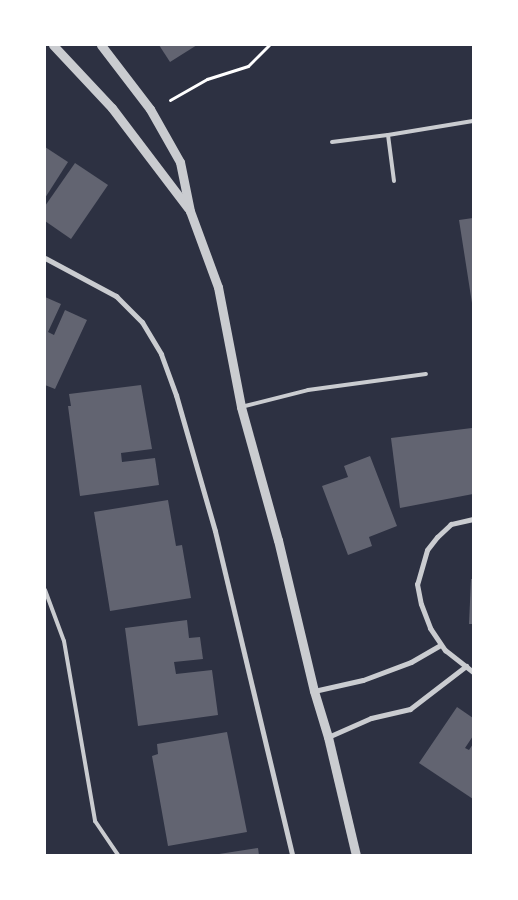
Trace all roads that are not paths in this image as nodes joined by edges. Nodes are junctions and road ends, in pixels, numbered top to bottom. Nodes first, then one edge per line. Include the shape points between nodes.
1 (52, 45) edge
2 (101, 45) edge
3 (473, 121) edge
4 (388, 135) junction
5 (332, 142) dead end
6 (394, 181) dead end
7 (190, 212) junction
8 (45, 258) edge
9 (426, 374) dead end
10 (241, 407) junction
11 (473, 519) edge
12 (45, 590) edge
13 (441, 645) junction
14 (466, 666) junction
15 (473, 672) edge
16 (314, 691) junction
17 (328, 737) junction
18 (118, 855) edge
19 (292, 855) edge
20 (356, 855) edge

1 - 7 street via 112,108
2 - 7 street via 150,108 180,162
3 - 4 lane
4 - 5 lane
4 - 6 lane
7 - 10 street via 218,287
8 - 19 street via 116,296 142,322 161,354 215,531
9 - 10 lane via 308,390
10 - 16 street via 278,540
11 - 13 street via 452,524 437,537 420,566 417,584 421,604
12 - 18 lane via 64,640 95,821
13 - 14 street
13 - 16 street via 410,662 371,677
14 - 15 street
14 - 17 street via 410,709 371,718
16 - 17 street
17 - 20 street

